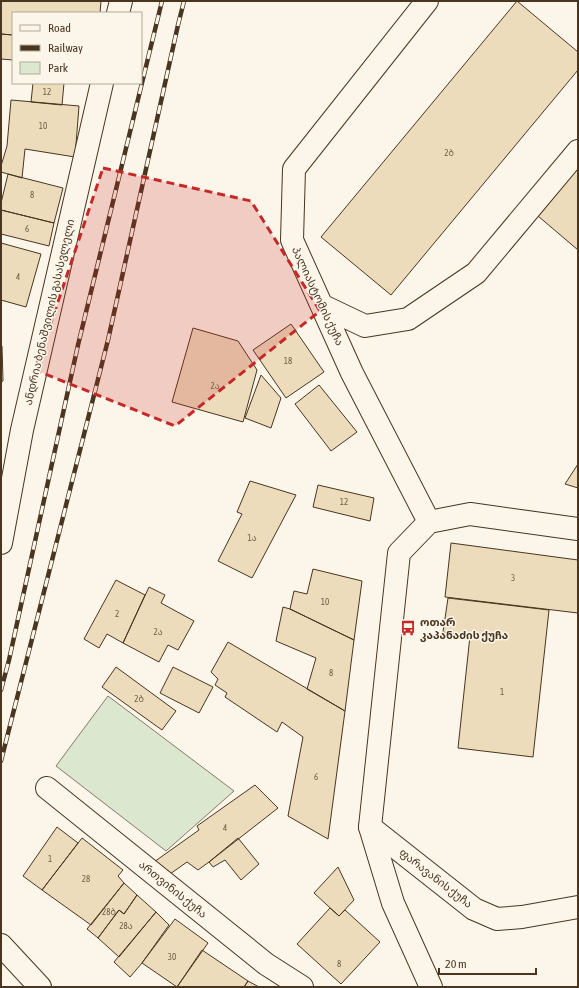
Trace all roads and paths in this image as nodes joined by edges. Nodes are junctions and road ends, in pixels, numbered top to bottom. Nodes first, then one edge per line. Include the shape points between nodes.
1 (121, 1) edge
2 (427, 1) edge
3 (118, 12) edge
4 (102, 84) edge
5 (578, 151) edge
6 (323, 306) junction
7 (429, 522) junction
8 (578, 529) edge
9 (1, 543) edge
10 (47, 788) dead end
11 (370, 827) junction
12 (578, 907) edge
13 (1, 945) edge
14 (40, 987) edge
15 (302, 987) edge
16 (431, 987) edge

1 - 3 street
2 - 6 street, პალიასტომის ქუჩა via 294,169 292,240
4 - 9 street, ანდრია ბენაშვილის გასასვლელი via 22,430
5 - 6 street via 476,273 408,319 365,326
6 - 7 street, პალიასტომის ქუჩა via 352,373
7 - 8 street via 470,514
7 - 11 street via 399,553
10 - 15 street, ართვინის ქუჩა via 266,964
11 - 12 street, ფარავანის ქუჩა via 474,909 497,919
11 - 16 street via 393,903
13 - 14 street

